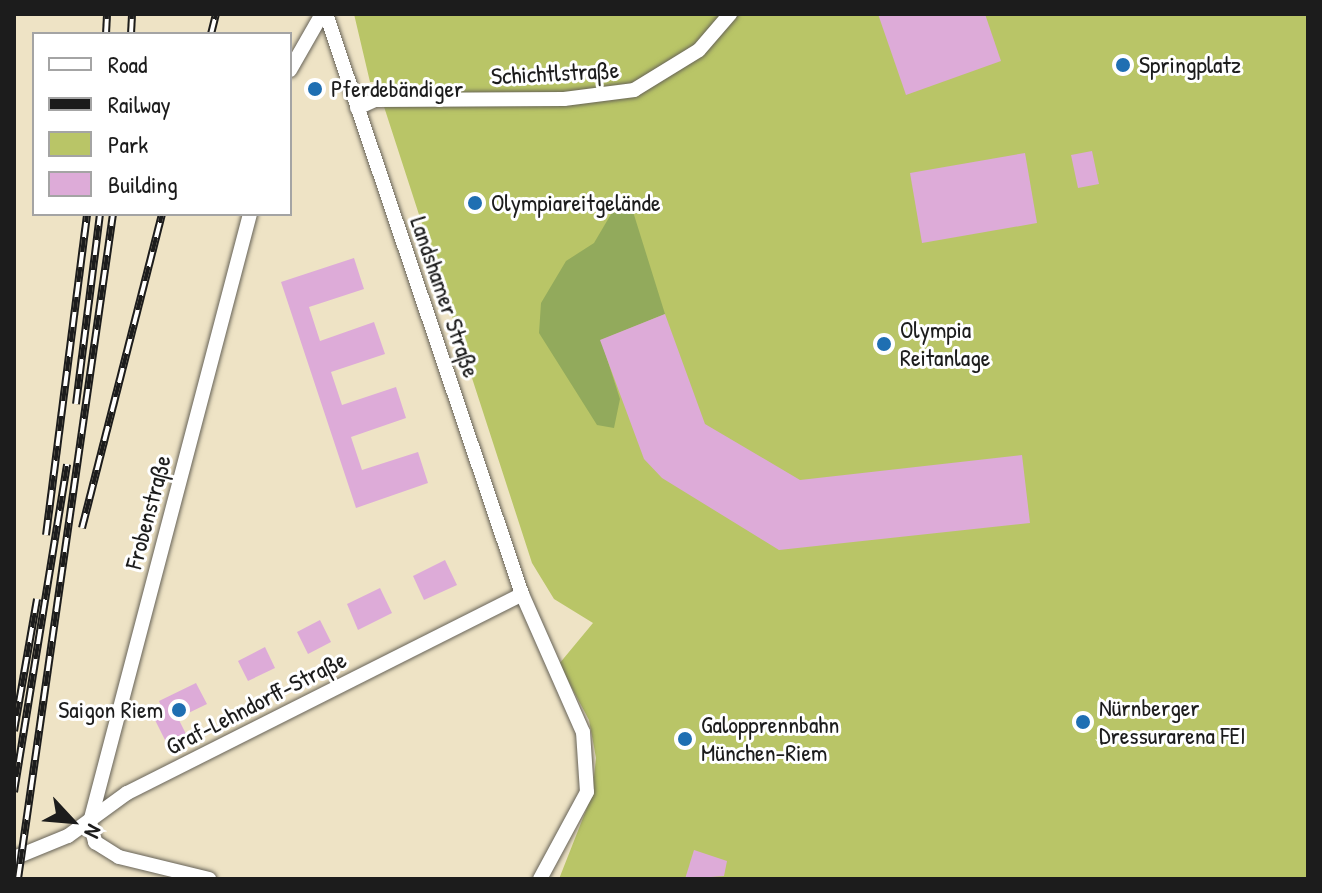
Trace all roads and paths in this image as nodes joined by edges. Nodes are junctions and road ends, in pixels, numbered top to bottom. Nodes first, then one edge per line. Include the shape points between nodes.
1 (324, 14) edge
2 (730, 14) edge
3 (292, 67) edge
4 (357, 108) junction
5 (249, 216) edge
6 (522, 594) junction
7 (90, 822) junction
8 (14, 858) edge
9 (209, 879) edge
10 (540, 879) edge

1 - 3 street
1 - 4 street, Landshamer Straße
2 - 4 street, Schichtlstraße via 699,50 634,90 564,99 375,100
4 - 6 street, Landshamer Straße
5 - 7 street, Frobenstraße
6 - 7 street, Graf-Lehndorff-Straße via 127,793
6 - 10 street, Landshamer Straße via 583,732 588,759 587,792 572,830
7 - 8 street, Graf-Lehndorff-Straße
7 - 9 street via 95,842 125,859

